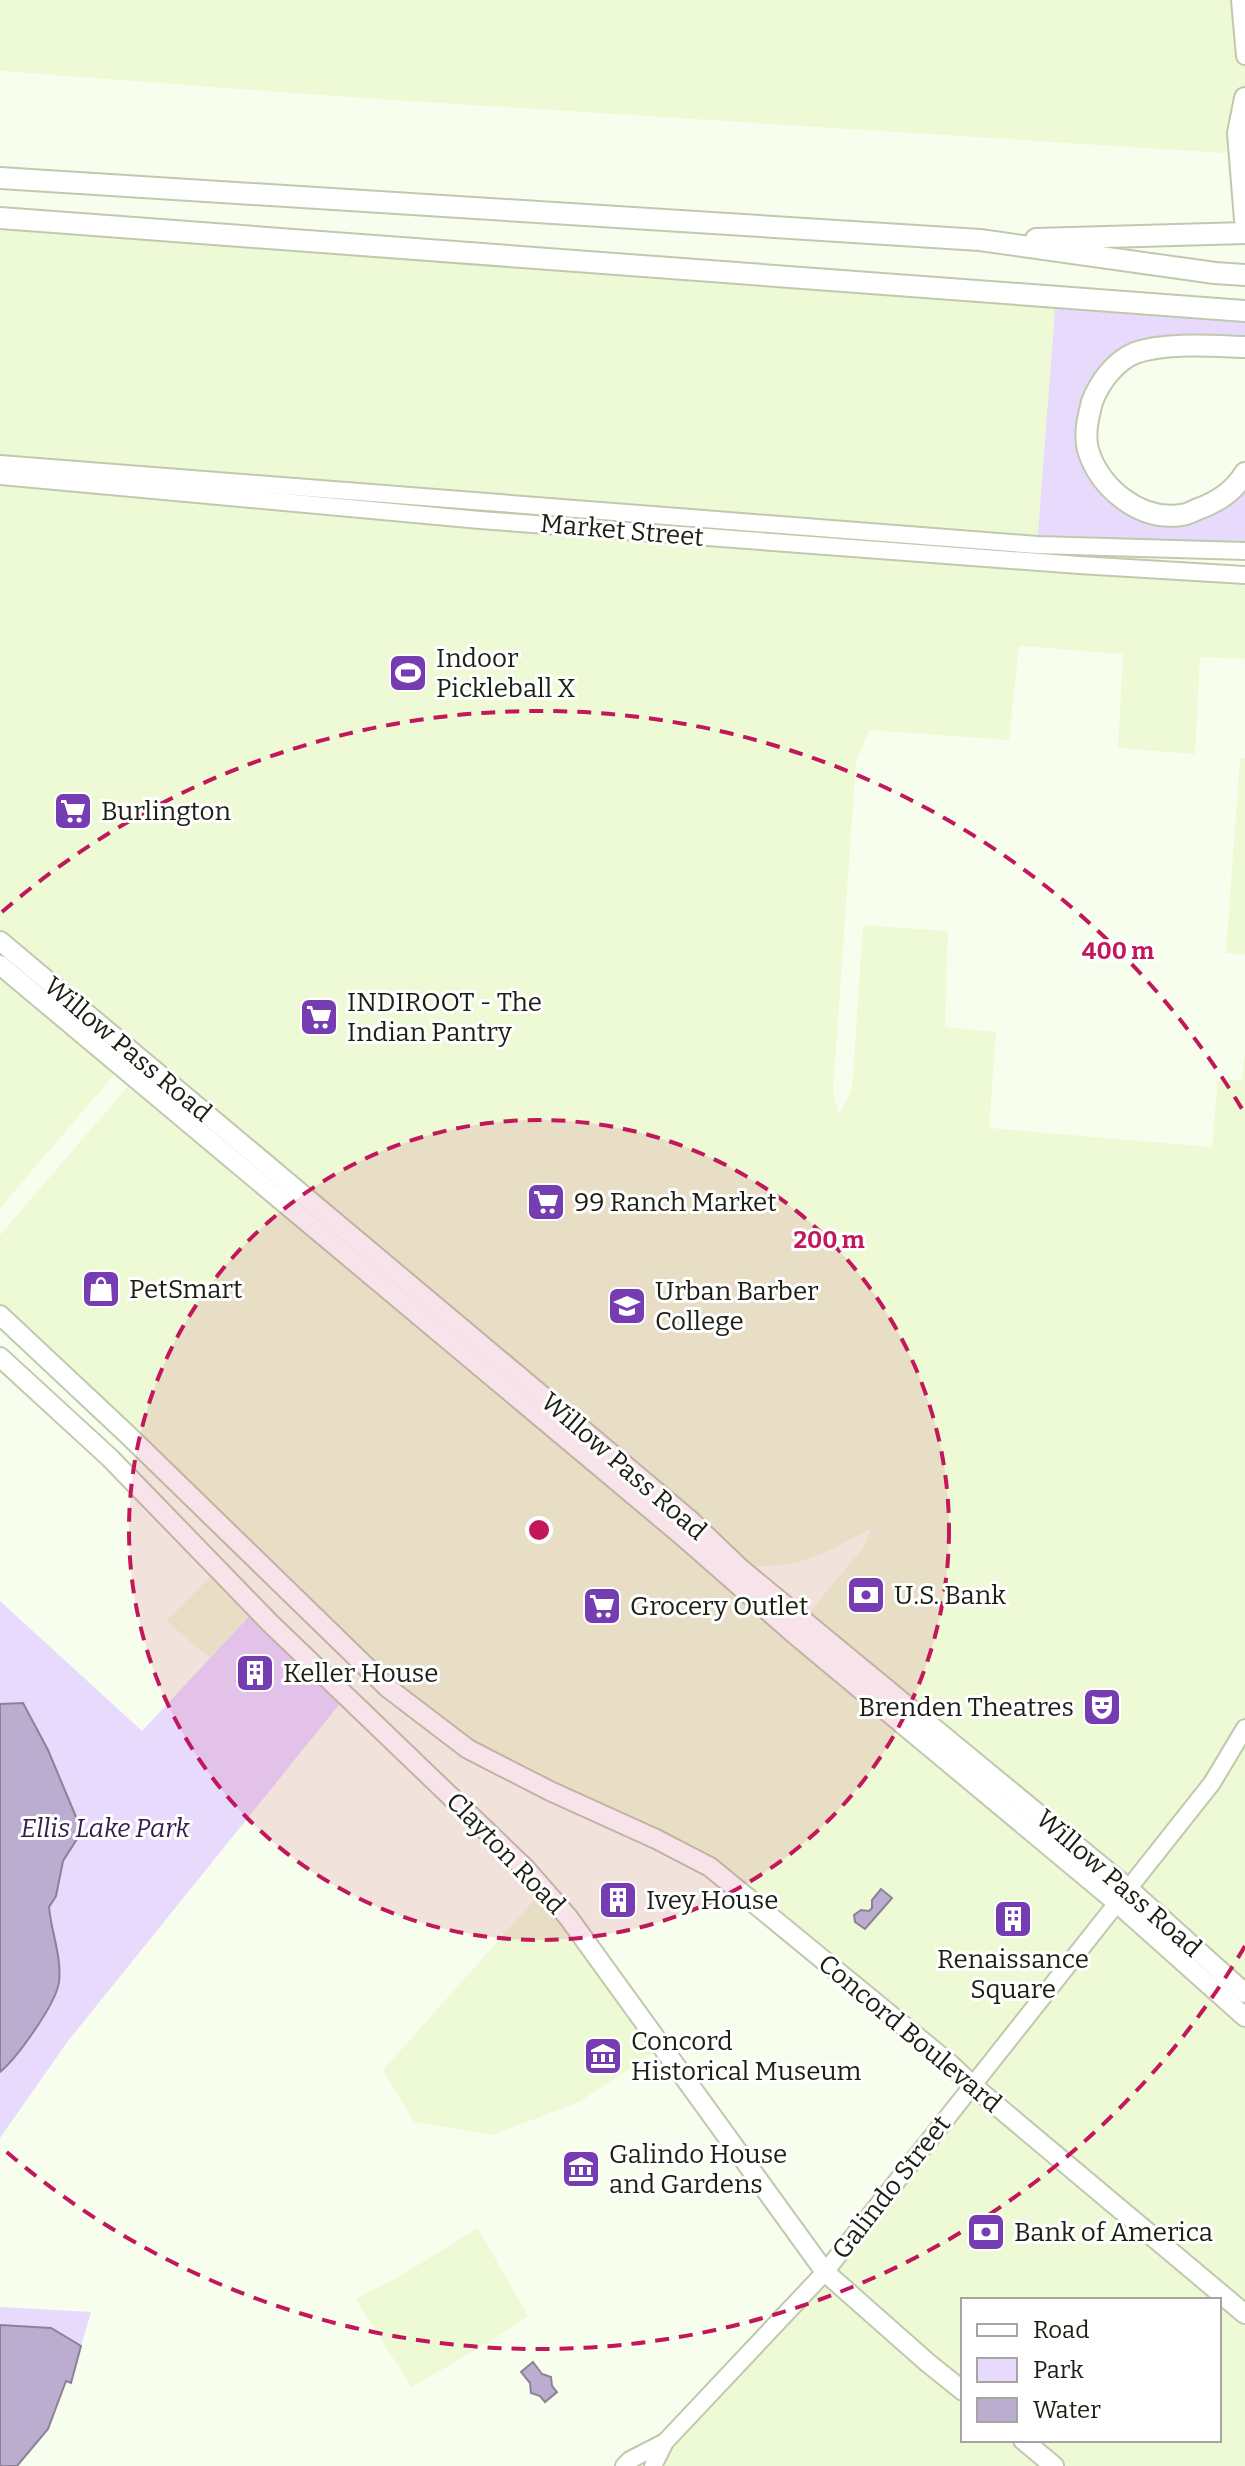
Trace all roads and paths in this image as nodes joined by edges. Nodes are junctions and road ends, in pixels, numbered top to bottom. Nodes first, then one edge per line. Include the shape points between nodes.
1 (1242, 10) edge
2 (1245, 56) edge
3 (1245, 98) edge
4 (0, 178) edge
5 (0, 218) edge
6 (1245, 220) edge
7 (1245, 233) edge
8 (980, 240) junction
9 (1245, 275) edge
10 (1245, 311) edge
11 (1235, 346) edge
12 (0, 464) edge
13 (1245, 473) edge
14 (0, 476) edge
15 (1245, 551) edge
16 (1245, 575) edge
17 (0, 941) edge
18 (0, 965) edge
19 (0, 1315) edge
20 (0, 1357) edge
21 (1245, 1728) edge
22 (550, 1791) joint
23 (1122, 1895) junction
24 (1245, 1993) edge
25 (1245, 2017) edge
26 (972, 2085) junction
27 (825, 2272) junction
28 (1245, 2314) edge
29 (961, 2389) edge
30 (665, 2442) junction
31 (1025, 2442) edge
32 (624, 2466) edge
33 (653, 2466) edge
34 (1054, 2466) edge

1 - 2 main road
3 - 6 highway via 1238,133
4 - 8 highway
5 - 10 highway
7 - 8 highway
8 - 9 highway
11 - 13 highway via 1134,354 1097,387 1086,422 1088,449 1103,481 1123,500 1151,514 1181,515 1210,505 1236,488
12 - 15 main road, Market Street via 1037,545
14 - 16 main road, Market Street via 480,520
17 - 23 main road, Willow Pass Road via 590,1435
18 - 23 main road, Willow Pass Road via 793,1633
19 - 22 main road, Clayton Road via 388,1688 468,1749
20 - 27 main road, Clayton Road via 110,1458 270,1623 535,1879
21 - 23 main road, Galindo Street via 1212,1783
22 - 26 main road, Concord Boulevard via 710,1867
23 - 24 main road, Willow Pass Road
23 - 25 main road, Willow Pass Road
23 - 26 main road, Galindo Street
26 - 27 main road, Galindo Street
26 - 28 main road, Concord Boulevard
27 - 29 main road, Clayton Road
27 - 30 main road, Galindo Street
30 - 32 main road, Galindo Street
30 - 33 main road, Galindo Street
31 - 34 main road

